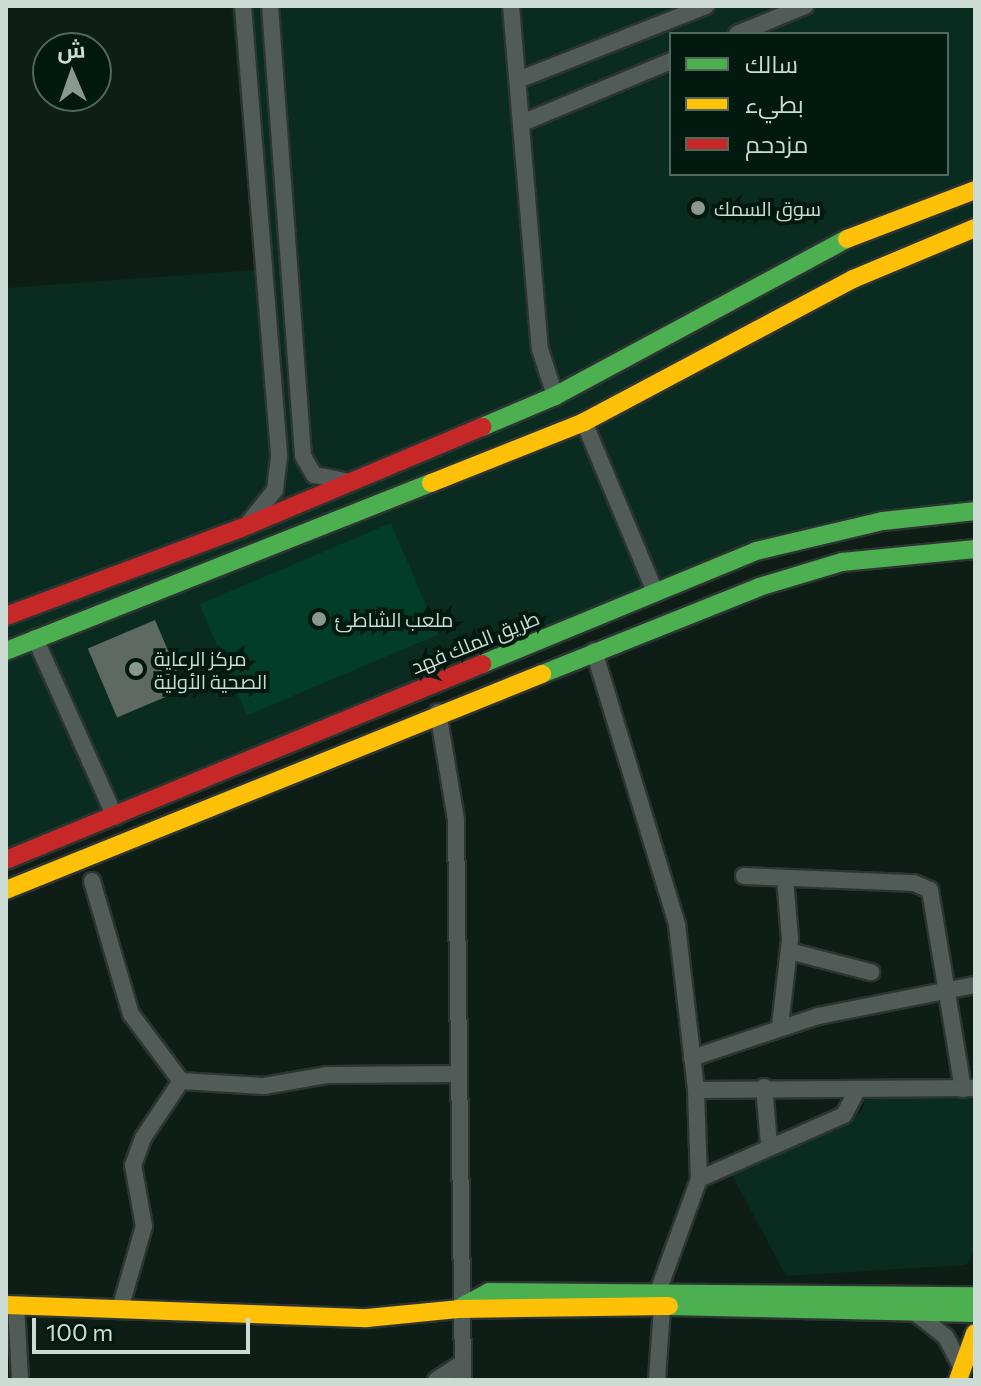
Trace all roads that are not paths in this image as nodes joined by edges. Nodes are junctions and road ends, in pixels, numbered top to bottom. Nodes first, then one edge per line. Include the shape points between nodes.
1 (243, 6) edge
2 (270, 6) edge
3 (511, 6) edge
4 (706, 6) edge
5 (805, 6) edge
6 (742, 32) edge
7 (669, 62) edge
8 (518, 80) junction
9 (522, 123) junction
10 (975, 190) edge
11 (971, 233) edge
12 (555, 396) junction
13 (584, 422) junction
14 (357, 479) junction
15 (975, 511) edge
16 (239, 529) junction
17 (975, 549) edge
18 (655, 592) junction
19 (6, 616) edge
20 (35, 638) junction
21 (6, 651) edge
22 (594, 651) junction
23 (438, 712) junction
24 (312, 733) junction
25 (324, 759) junction
26 (115, 817) junction
27 (6, 860) edge
28 (744, 876) dead end
29 (785, 878) junction
30 (92, 881) dead end
31 (6, 890) edge
32 (789, 951) junction
33 (871, 972) dead end
34 (975, 985) edge
35 (948, 989) junction
36 (780, 1026) junction
37 (692, 1058) junction
38 (457, 1074) junction
39 (181, 1081) junction
40 (764, 1087) junction
41 (969, 1088) edge
42 (696, 1090) junction
43 (856, 1092) junction
44 (769, 1144) junction
45 (699, 1179) junction
46 (975, 1296) edge
47 (660, 1297) junction
48 (11, 1305) edge
49 (120, 1309) junction
50 (458, 1309) junction
51 (912, 1310) junction
52 (975, 1313) edge
53 (975, 1333) edge
54 (462, 1371) edge
55 (960, 1374) edge
56 (20, 1380) edge
57 (436, 1380) edge
58 (657, 1380) edge

1 - 16 street via 279,457 275,490
2 - 14 street via 303,456 324,480
3 - 8 street
4 - 8 street
5 - 6 street
7 - 9 street
8 - 9 street
9 - 12 street via 540,349
10 - 12 main road via 832,245
11 - 13 main road via 853,279
12 - 14 main road
13 - 18 street
13 - 20 main road
14 - 16 main road
15 - 18 main road, طريق الملك فهد via 883,521 756,551
16 - 19 main road
17 - 22 main road via 842,562 759,587
18 - 24 main road, طريق الملك فهد
20 - 21 main road
20 - 26 street
22 - 23 main road
22 - 37 street via 677,925
23 - 25 main road
23 - 38 street via 456,820
24 - 25 main road
24 - 26 main road, طريق الملك فهد
25 - 31 main road
26 - 27 main road, طريق الملك فهد
28 - 29 street
29 - 32 street
29 - 35 street via 923,885 930,890
30 - 39 street via 127,1006
32 - 33 street
32 - 36 street
34 - 35 street
35 - 36 street
35 - 41 street
36 - 37 street
37 - 42 street
38 - 39 street via 328,1075 264,1086
38 - 50 street
39 - 49 street via 180,1090 143,1138 133,1165 144,1226
40 - 42 street
40 - 43 street
40 - 44 street
41 - 43 street
42 - 45 street
43 - 44 street via 844,1115
44 - 45 street
45 - 47 street
46 - 47 main road
47 - 50 main road
47 - 51 main road
47 - 58 street
48 - 49 main road
48 - 56 street
49 - 50 main road via 367,1318
50 - 54 street
51 - 52 main road
51 - 55 street via 956,1348
53 - 55 main road
54 - 57 street

